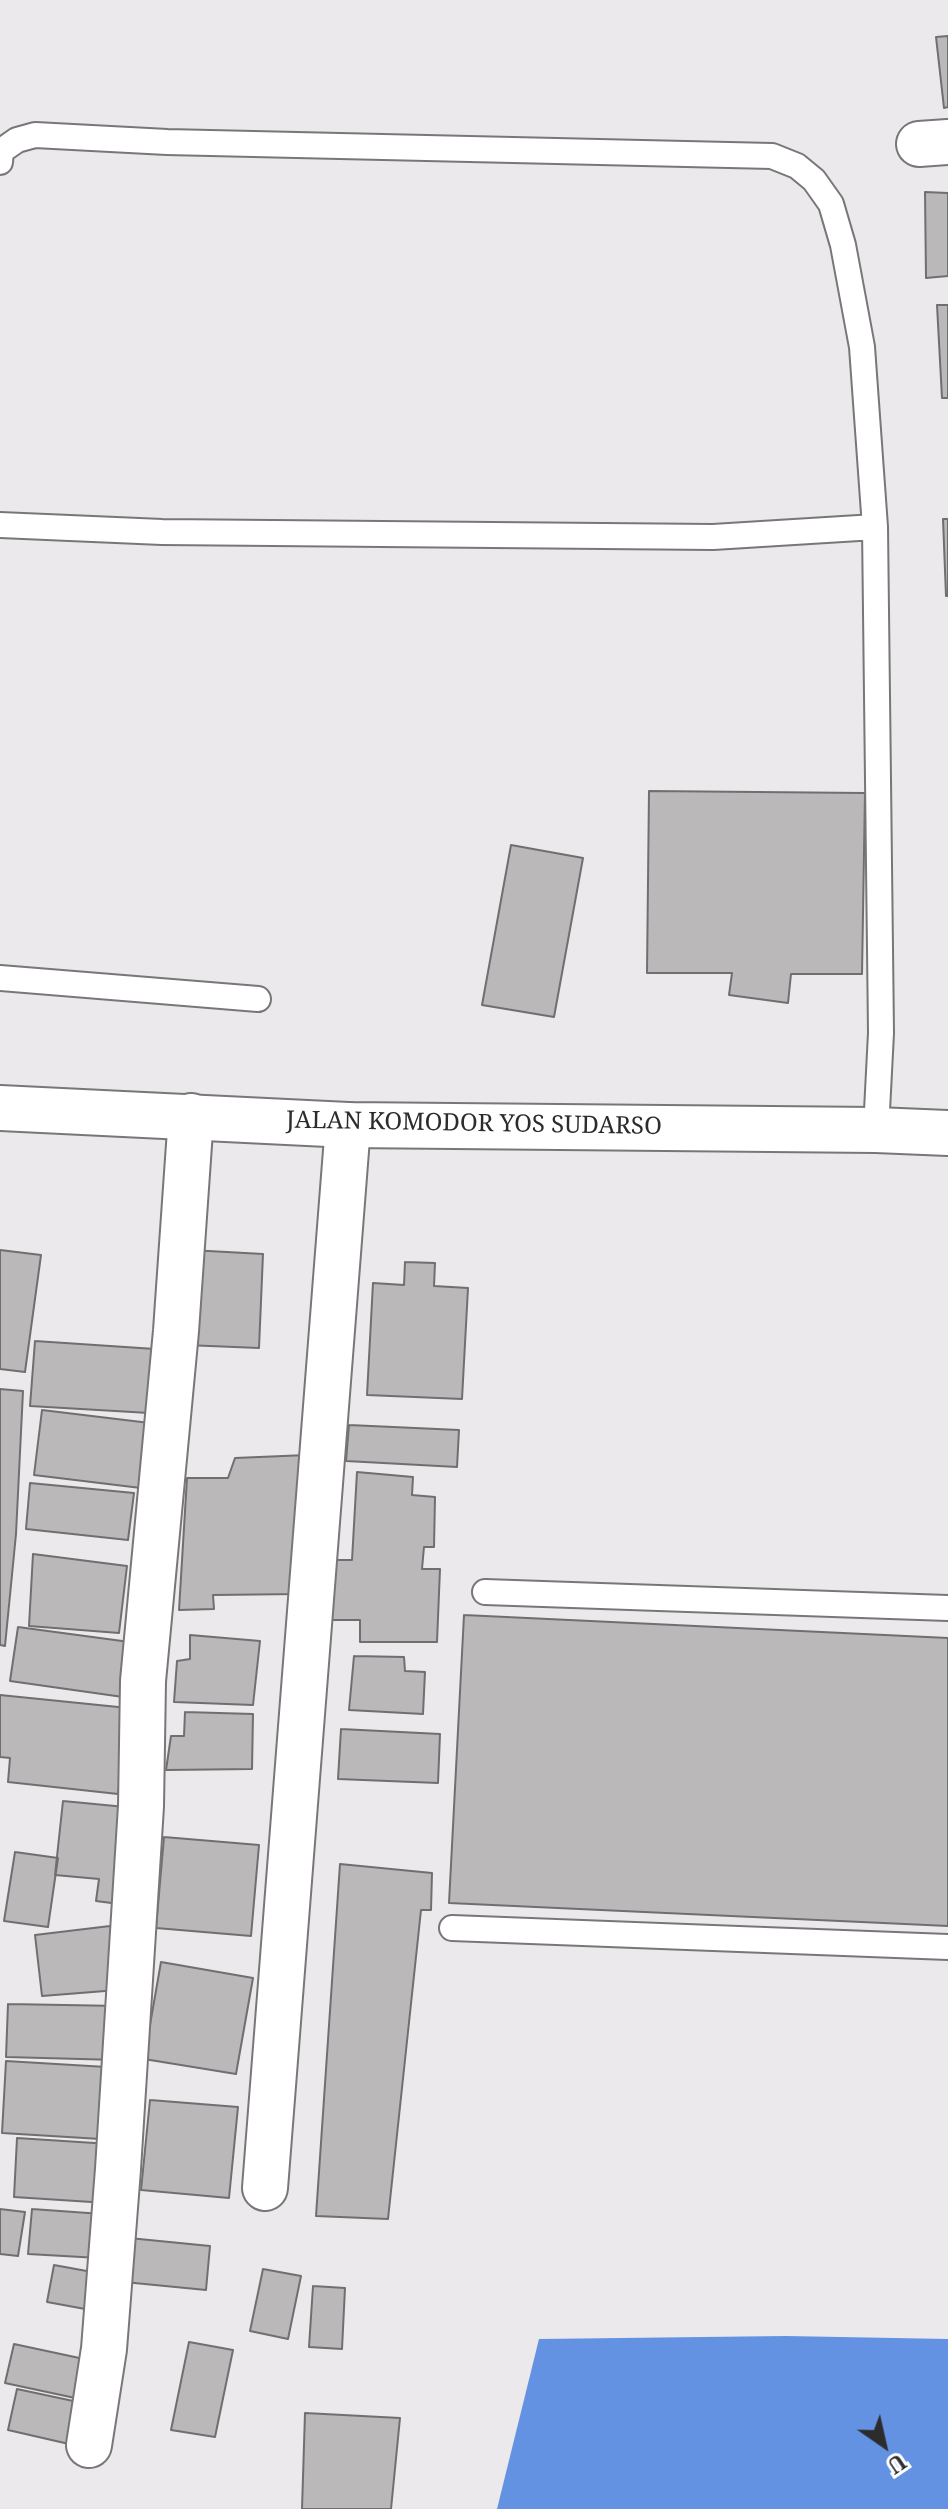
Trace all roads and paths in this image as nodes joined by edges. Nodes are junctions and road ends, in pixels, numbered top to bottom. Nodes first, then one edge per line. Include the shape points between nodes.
1 (0, 162) edge
2 (0, 525) edge
3 (875, 527) junction
4 (0, 978) edge
5 (258, 999) dead end
6 (0, 1108) edge
7 (191, 1116) junction
8 (876, 1123) junction
9 (348, 1125) junction
10 (948, 1133) edge
11 (485, 1592) dead end
12 (948, 1608) edge
13 (452, 1928) dead end
14 (948, 1947) edge
15 (265, 2188) dead end
16 (89, 2445) dead end

1 - 3 lane via 1,151 35,135 772,156 797,166 831,204 843,245 862,347
2 - 3 lane via 162,532 713,537
3 - 8 lane
4 - 5 lane
6 - 7 street, JALAN KOMODOR YOS SUDARSO
7 - 9 street, JALAN KOMODOR YOS SUDARSO
7 - 16 street via 143,1681 141,1806 118,2169 104,2349
8 - 9 street, JALAN KOMODOR YOS SUDARSO
8 - 10 street, JALAN KOMODOR YOS SUDARSO
9 - 15 street
11 - 12 lane
13 - 14 lane

